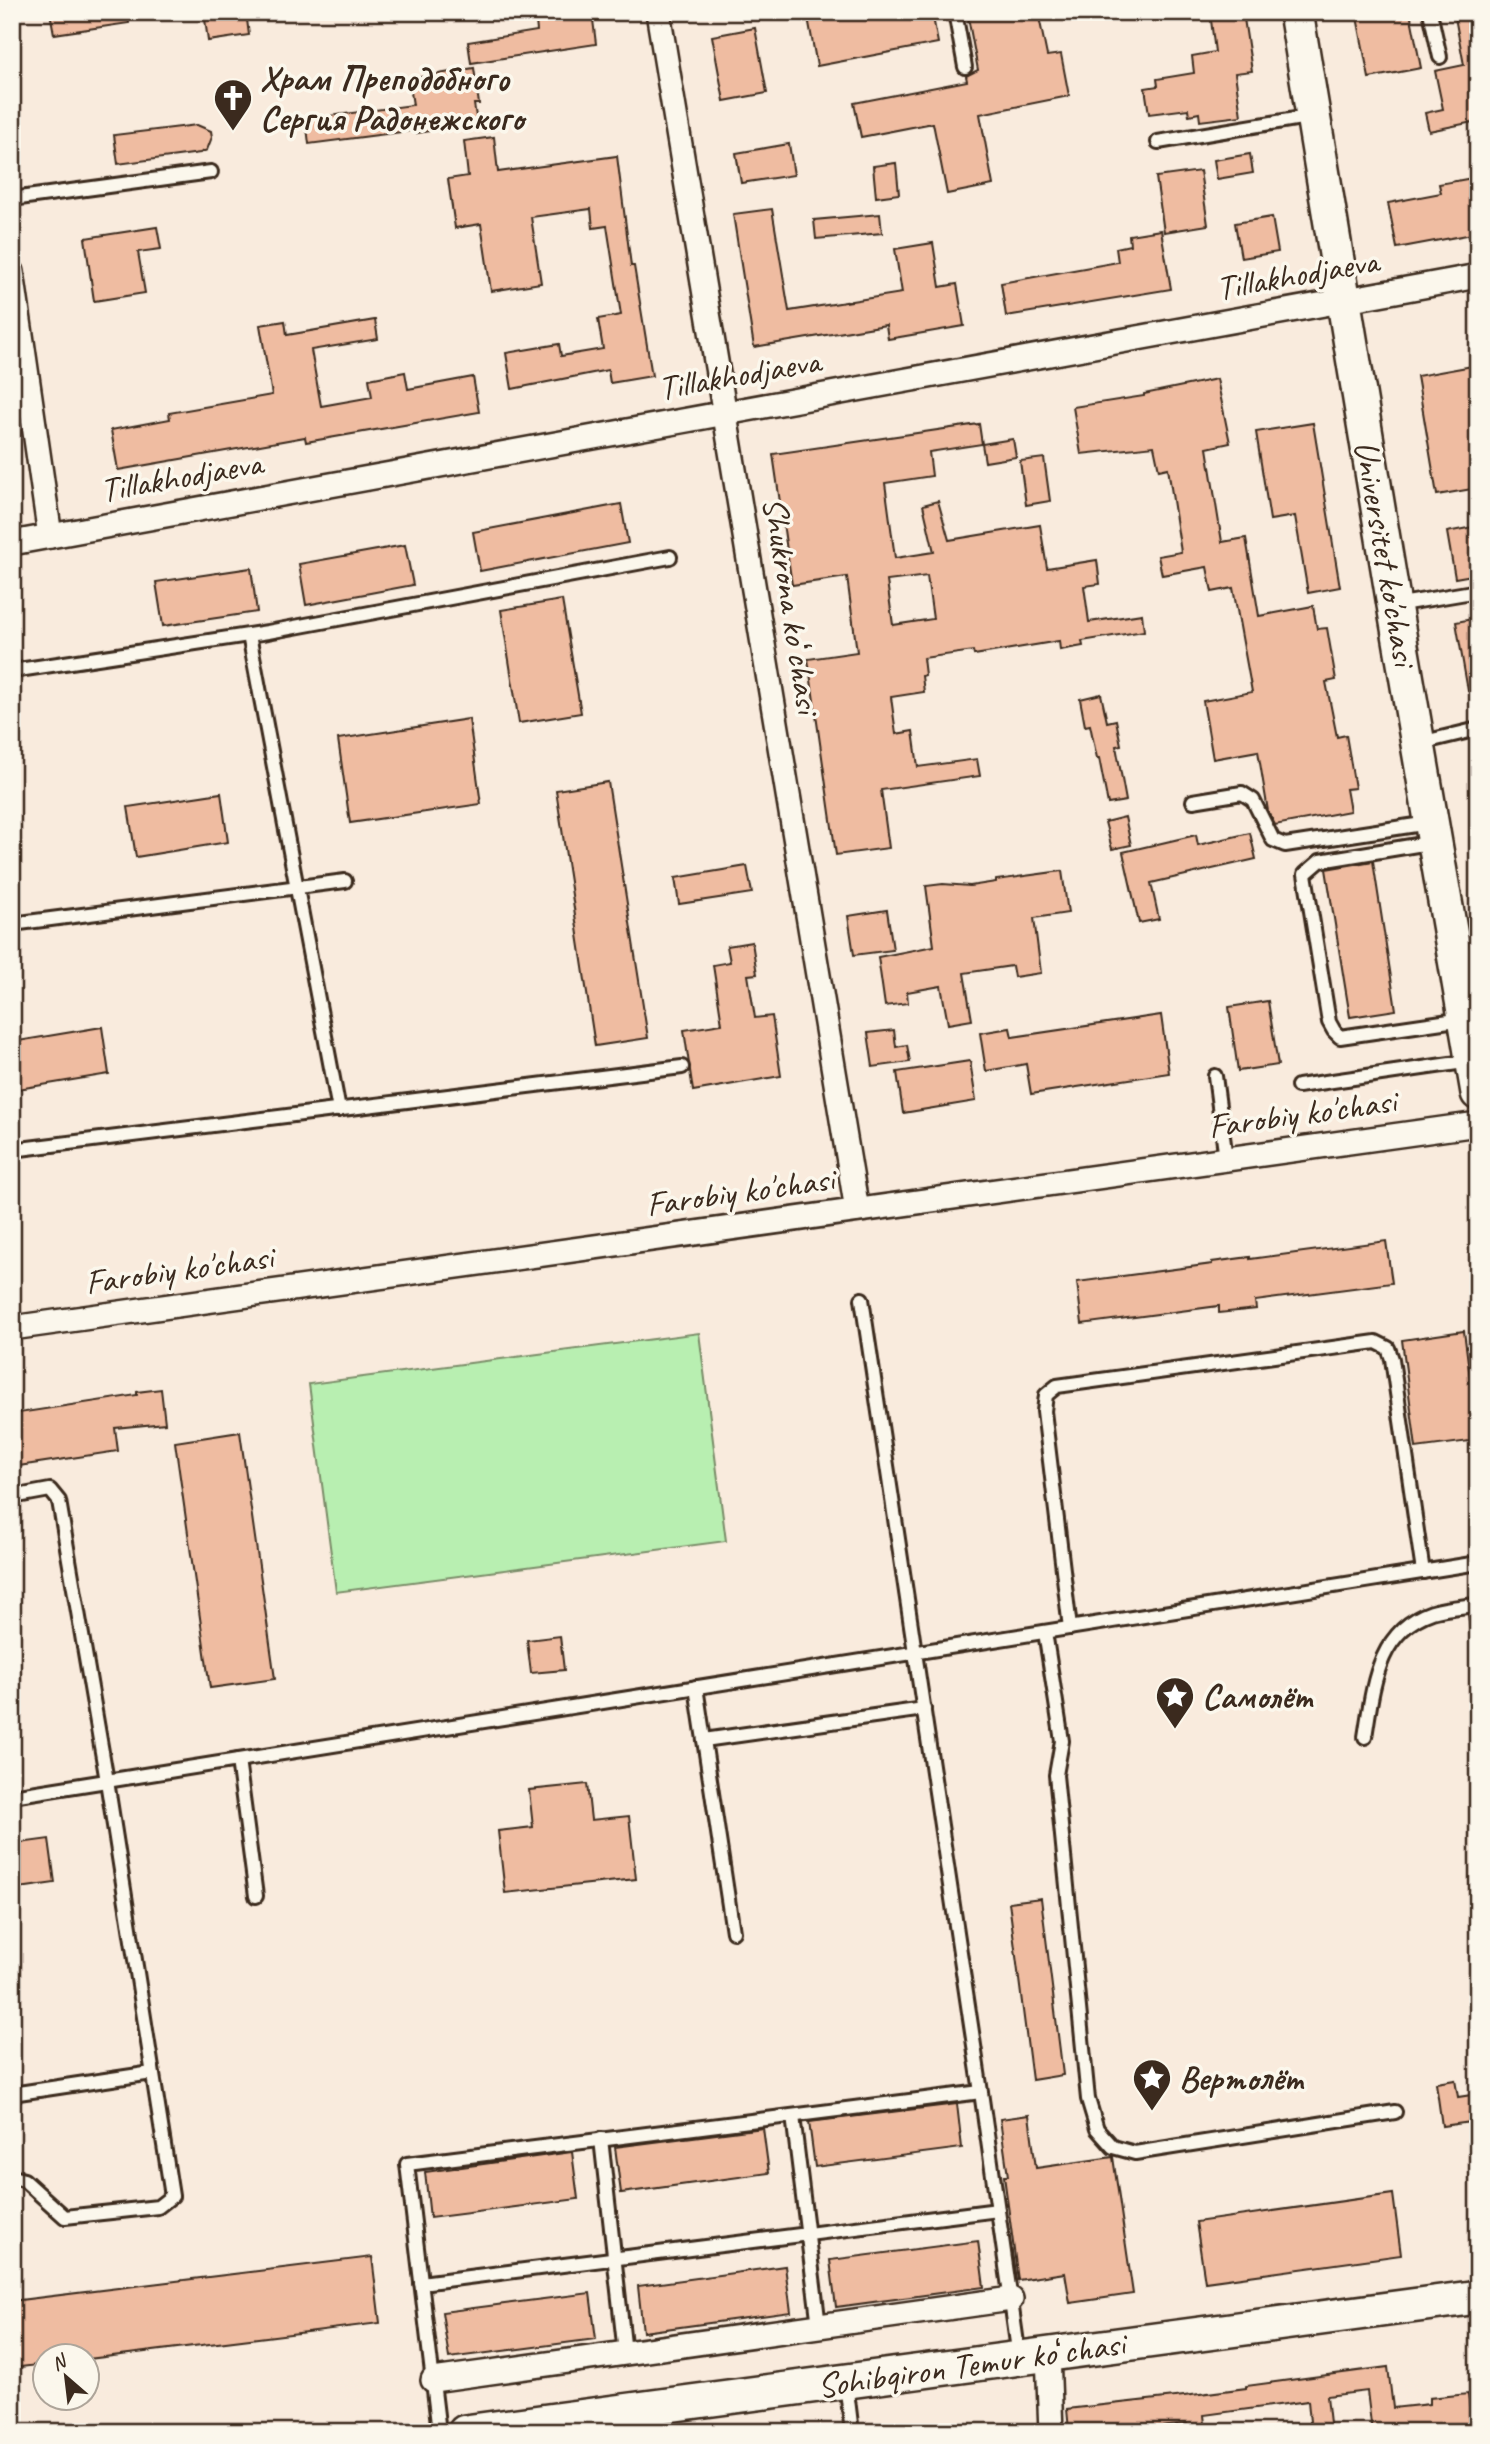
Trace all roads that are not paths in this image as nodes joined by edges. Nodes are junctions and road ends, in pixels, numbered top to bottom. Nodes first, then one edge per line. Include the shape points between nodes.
1 (658, 12) edge
2 (955, 12) edge
3 (1296, 12) edge
4 (1430, 12) edge
5 (1440, 57) dead end
6 (965, 67) dead end
7 (1313, 116) junction
8 (1158, 142) dead end
9 (211, 172) dead end
10 (12, 199) edge
11 (12, 272) edge
12 (1478, 276) edge
13 (1343, 301) junction
14 (725, 412) junction
15 (50, 536) junction
16 (12, 542) edge
17 (670, 557) dead end
18 (1478, 591) edge
19 (1394, 605) junction
20 (249, 635) junction
21 (12, 671) edge
22 (1478, 729) edge
23 (1418, 743) junction
24 (1193, 801) dead end
25 (1433, 832) junction
26 (345, 881) dead end
27 (297, 888) junction
28 (12, 924) edge
29 (1465, 1018) junction
30 (1472, 1060) junction
31 (682, 1067) dead end
32 (1215, 1076) dead end
33 (1298, 1086) dead end
34 (1478, 1093) edge
35 (340, 1110) junction
36 (1478, 1124) edge
37 (12, 1150) edge
38 (1226, 1159) junction
39 (857, 1210) junction
40 (862, 1299) dead end
41 (12, 1328) edge
42 (12, 1497) edge
43 (1478, 1563) edge
44 (1423, 1572) junction
45 (1476, 1604) edge
46 (1070, 1628) junction
47 (1478, 1629) edge
48 (1045, 1632) junction
49 (916, 1653) junction
50 (696, 1687) junction
51 (924, 1709) junction
52 (1365, 1737) dead end
53 (704, 1740) junction
54 (238, 1760) junction
55 (107, 1781) junction
56 (12, 1796) edge
57 (256, 1896) dead end
58 (733, 1932) dead end
59 (152, 2073) junction
60 (981, 2092) junction
61 (12, 2094) edge
62 (1395, 2112) dead end
63 (793, 2116) junction
64 (601, 2139) junction
65 (12, 2178) edge
66 (998, 2210) junction
67 (807, 2234) junction
68 (614, 2259) junction
69 (421, 2283) junction
70 (1478, 2297) edge
71 (1011, 2299) junction
72 (819, 2326) junction
73 (625, 2353) junction
74 (1034, 2356) junction
75 (433, 2380) junction
76 (846, 2381) junction
77 (439, 2432) edge
78 (465, 2432) edge
79 (852, 2432) edge
80 (1051, 2432) edge

1 - 14 street, Shukrona koʻchasi
2 - 6 lane
3 - 7 main road, Universitet ko'chasi
4 - 5 lane
7 - 8 lane
7 - 13 main road, Universitet ko'chasi
9 - 10 lane
11 - 15 street
12 - 13 street, Tillakhodjaeva
13 - 14 street, Tillakhodjaeva
13 - 19 main road, Universitet ko'chasi
14 - 15 street, Tillakhodjaeva
14 - 39 street, Shukrona koʻchasi
15 - 16 street, Tillakhodjaeva
17 - 20 lane
18 - 19 lane
19 - 23 main road, Universitet ko'chasi
20 - 21 lane
20 - 27 lane
22 - 23 lane
23 - 25 main road, Universitet ko'chasi
24 - 25 lane via 1242,793 1252,800 1273,840 1285,845
25 - 29 main road, Universitet ko'chasi
25 - 29 lane via 1320,861 1305,874 1329,1022 1340,1037
26 - 27 lane
27 - 28 lane
27 - 35 lane
29 - 30 main road, Universitet ko'chasi
30 - 33 lane
30 - 34 main road, Universitet ko'chasi
31 - 35 lane
32 - 38 lane
35 - 37 lane
36 - 38 street, Farobiy ko'chasi
38 - 39 street, Farobiy ko'chasi
39 - 41 street, Farobiy ko'chasi
40 - 49 lane
42 - 55 lane via 50,1490 59,1501
43 - 44 lane
44 - 46 lane
44 - 46 lane via 1388,1348 1376,1342 1057,1386 1046,1395 1044,1411
45 - 47 lane
45 - 52 lane via 1433,1612 1412,1622 1389,1642 1373,1685
46 - 48 lane
48 - 49 lane
48 - 62 lane via 1062,1741 1056,1774 1088,2099 1097,2129 1113,2147 1135,2153
49 - 50 lane
49 - 51 lane
50 - 53 lane
50 - 54 lane
51 - 53 lane
51 - 60 lane
53 - 58 lane
54 - 55 lane
54 - 57 lane
55 - 56 lane
55 - 59 lane
59 - 61 lane
59 - 65 lane via 172,2196 158,2207 65,2217 24,2180
60 - 63 lane
60 - 66 lane
63 - 64 lane
63 - 67 lane
64 - 68 lane
64 - 69 lane via 407,2164
66 - 67 lane
66 - 71 lane
67 - 68 lane
67 - 72 lane
68 - 69 lane
68 - 73 lane
69 - 75 lane
70 - 74 main road, Sohibqiron Temur koʻchasi
71 - 72 street
71 - 74 lane
72 - 73 street
73 - 75 street
74 - 76 main road, Sohibqiron Temur koʻchasi
74 - 80 street
75 - 77 lane
76 - 78 main road, Sohibqiron Temur koʻchasi via 625,2416
76 - 79 lane

